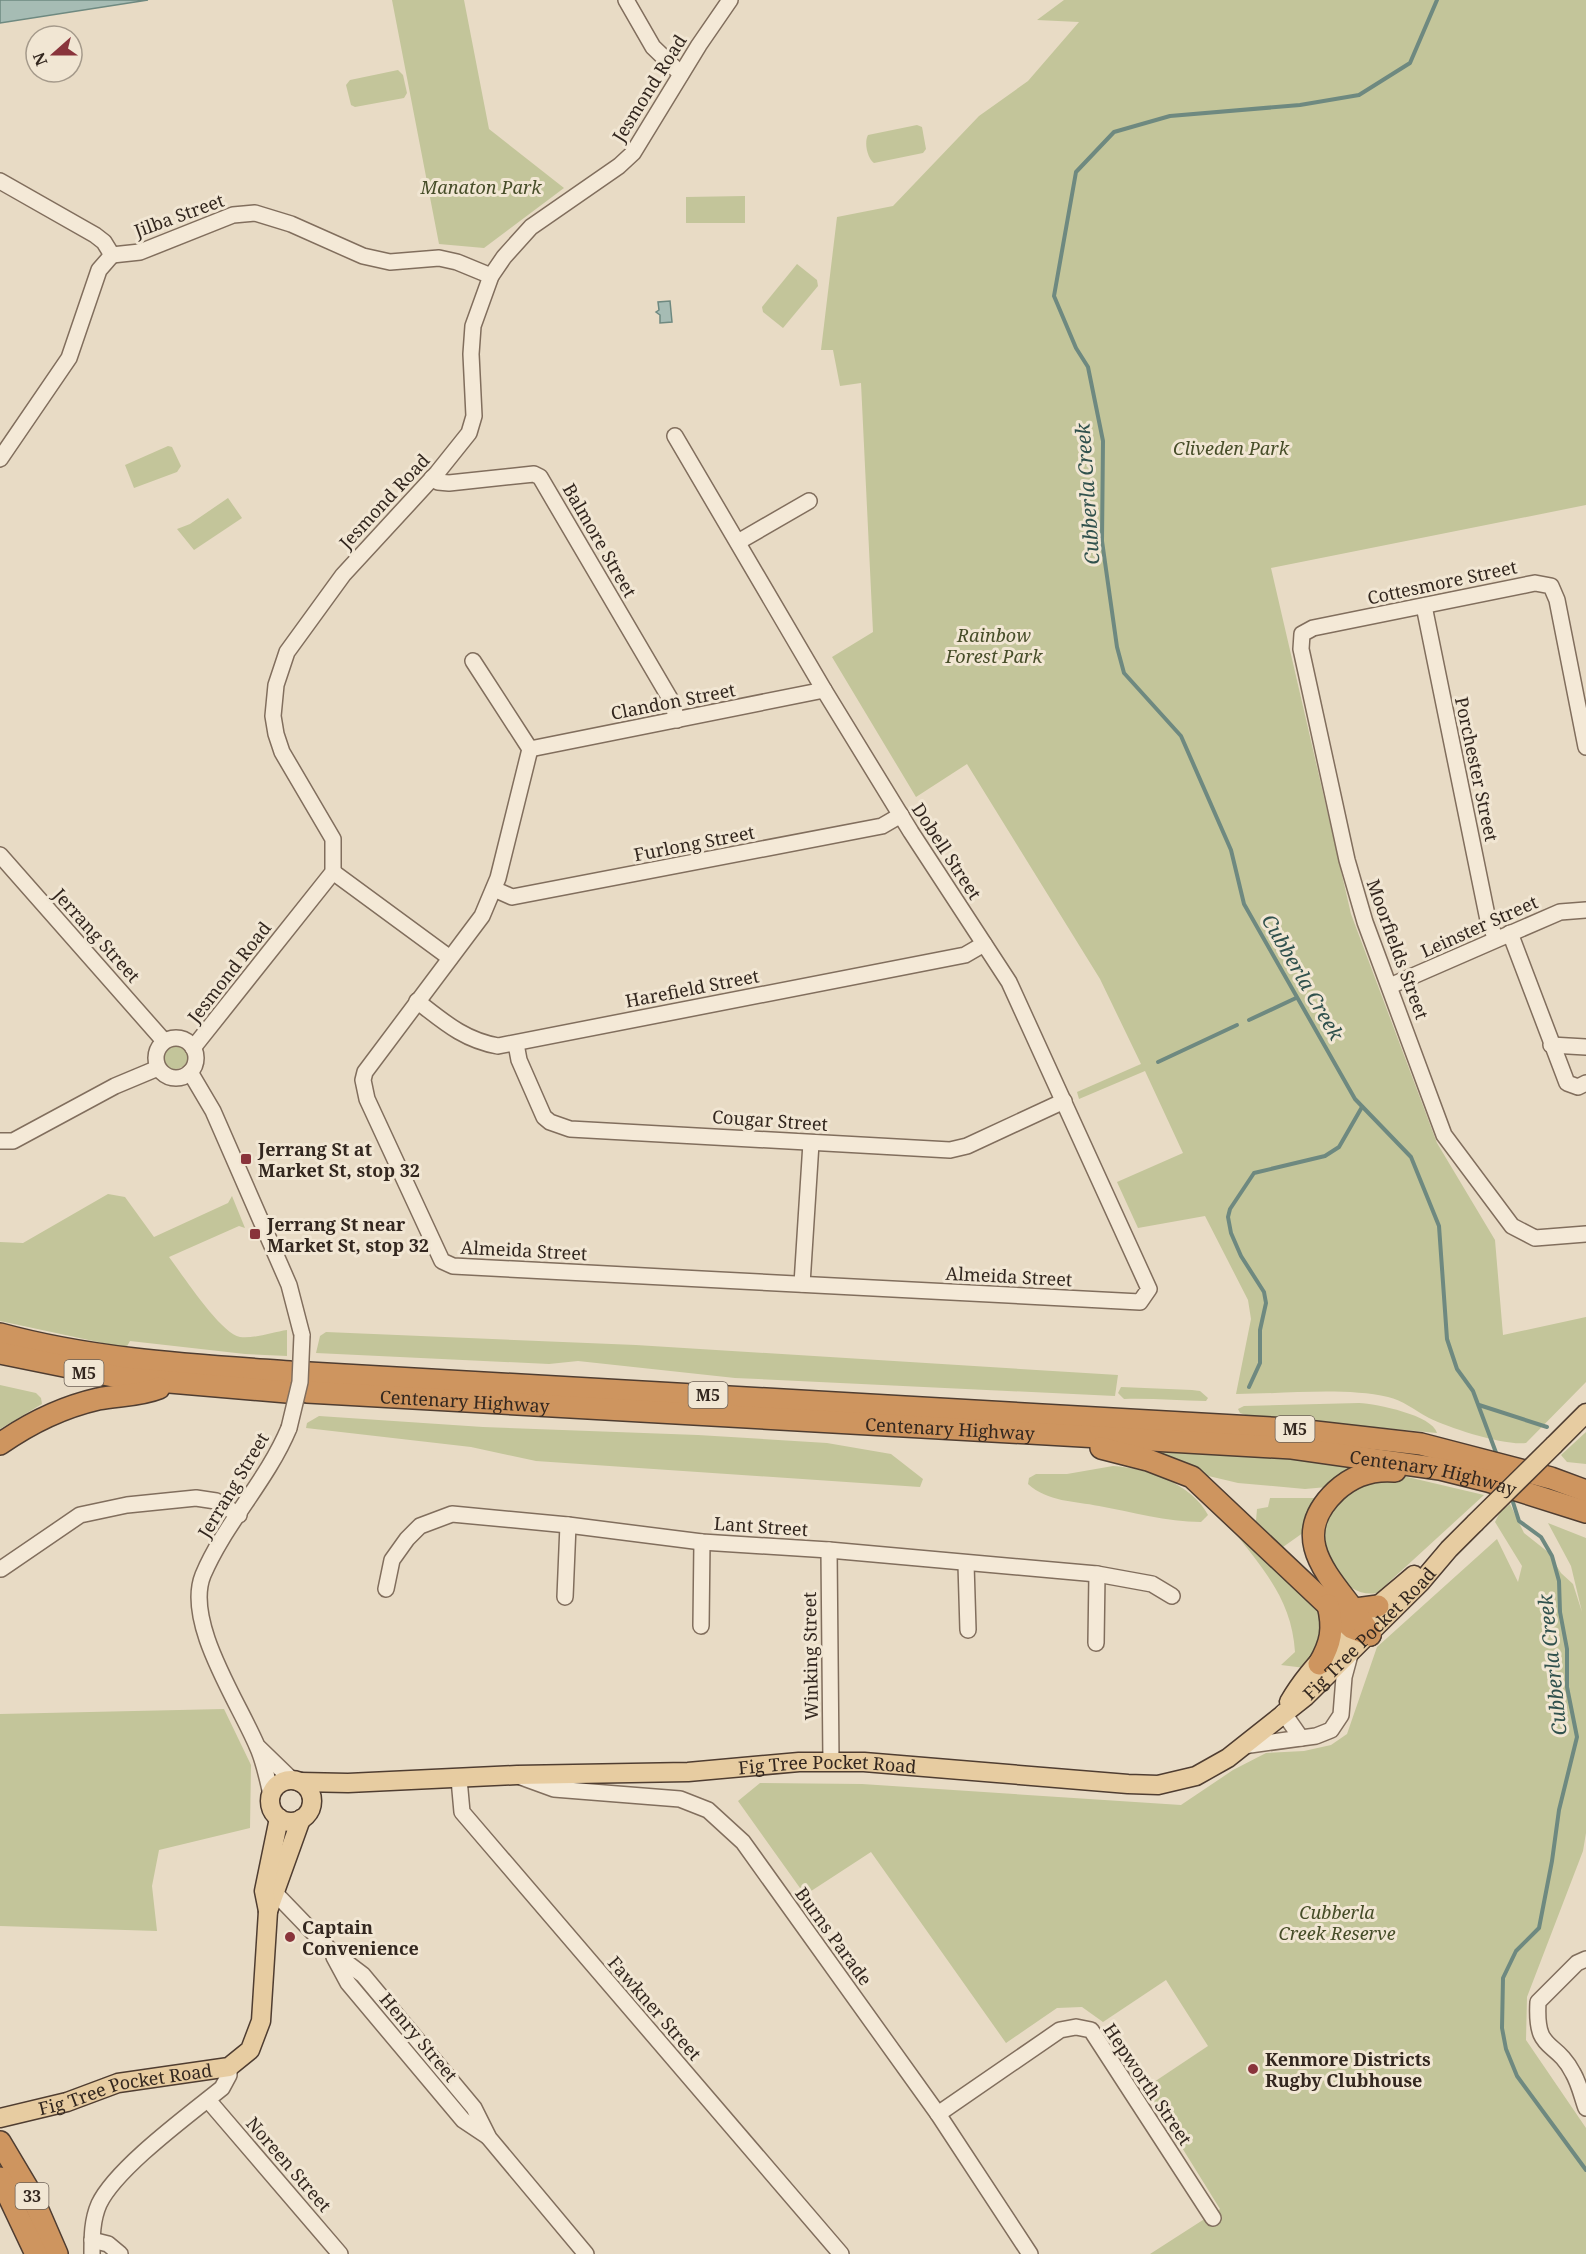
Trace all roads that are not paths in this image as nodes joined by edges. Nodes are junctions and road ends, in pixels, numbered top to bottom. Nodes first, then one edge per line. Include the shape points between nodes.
1 (626, 0) edge
2 (730, 0) edge
3 (681, 74) junction
4 (0, 181) edge
5 (112, 255) junction
6 (491, 276) junction
7 (675, 436) dead end
8 (0, 459) edge
9 (432, 478) junction
10 (809, 501) dead end
11 (738, 542) junction
12 (1424, 606) junction
13 (1301, 649) joint
14 (473, 661) dead end
15 (824, 690) junction
16 (677, 720) junction
17 (1586, 747) edge
18 (530, 749) junction
19 (901, 815) junction
20 (0, 855) edge
21 (333, 872) junction
22 (494, 889) junction
23 (1586, 910) edge
24 (1503, 936) junction
25 (984, 944) junction
26 (450, 958) junction
27 (1390, 986) junction
28 (417, 1002) junction
29 (164, 1041) junction
30 (516, 1044) junction
31 (1551, 1045) junction
32 (1586, 1047) edge
33 (193, 1048) junction
34 (158, 1068) junction
35 (190, 1072) junction
36 (1586, 1083) edge
37 (1064, 1101) junction
38 (0, 1141) edge
39 (811, 1143) junction
40 (1586, 1234) edge
41 (802, 1284) junction
42 (1140, 1302) joint
43 (0, 1334) edge
44 (0, 1353) edge
45 (170, 1374) junction
46 (298, 1382) junction
47 (1586, 1413) edge
48 (991, 1431) junction
49 (0, 1444) edge
50 (1412, 1463) junction
51 (1551, 1478) junction
52 (1586, 1479) edge
53 (1586, 1491) edge
54 (1586, 1512) edge
55 (238, 1515) junction
56 (568, 1525) junction
57 (702, 1542) junction
58 (1449, 1549) junction
59 (829, 1550) junction
60 (966, 1564) junction
61 (1, 1569) edge
62 (1097, 1574) junction
63 (386, 1589) dead end
64 (1172, 1596) dead end
65 (565, 1597) dead end
66 (1328, 1605) junction
67 (1364, 1619) junction
68 (701, 1626) dead end
69 (968, 1630) dead end
70 (1096, 1643) dead end
71 (1351, 1651) junction
72 (1319, 1664) junction
73 (1283, 1712) junction
74 (1301, 1738) junction
75 (1244, 1746) junction
76 (259, 1748) junction
77 (831, 1762) junction
78 (517, 1775) junction
79 (459, 1779) junction
80 (296, 1781) junction
81 (348, 1783) junction
82 (271, 1794) junction
83 (306, 1815) junction
84 (279, 1818) junction
85 (270, 1892) junction
86 (1586, 1959) edge
87 (229, 2067) junction
88 (208, 2100) junction
89 (1586, 2108) edge
90 (938, 2114) junction
91 (0, 2118) edge
92 (0, 2142) edge
93 (0, 2178) edge
94 (1213, 2218) dead end
95 (92, 2247) edge
96 (36, 2254) edge
97 (57, 2254) edge
98 (120, 2254) edge
99 (340, 2254) edge
100 (586, 2254) edge
101 (841, 2254) edge
102 (1030, 2254) edge

1 - 3 street via 653,47
2 - 3 street, Jesmond Road
3 - 6 street, Jesmond Road via 633,153 531,227
4 - 5 street via 95,235
5 - 6 street, Jilba Street via 148,250 233,215 255,213 291,224 363,256 390,262 439,258
5 - 8 street via 99,270 69,358
6 - 9 street, Jesmond Road via 473,326 474,416 469,433
7 - 11 street, Dobell Street
9 - 16 street, Balmore Street via 449,483 534,474 540,477 672,702
9 - 21 street, Jesmond Road via 323,600 287,652 276,685 276,734 282,752 333,839
10 - 11 street
11 - 15 street, Dobell Street
12 - 13 street, Cottesmore Street via 1313,628 1302,634
12 - 17 street, Cottesmore Street via 1535,583 1551,586
12 - 24 street, Porchester Street via 1488,920
13 - 27 street, Moorfields Street via 1347,860
14 - 18 street
15 - 16 street, Clandon Street
15 - 19 street, Dobell Street
16 - 18 street, Clandon Street
18 - 22 street, Almeida Street
19 - 22 street, Furlong Street via 882,826 512,897
19 - 25 street, Dobell Street
20 - 29 street, Jerrang Street
21 - 26 street
21 - 33 street, Jesmond Road
22 - 26 street, Almeida Street via 482,916
23 - 24 street, Leinster Street via 1560,912
24 - 27 street, Leinster Street
24 - 31 street, Porchester Street
25 - 30 street, Harefield Street via 965,956
25 - 37 street, Dobell Street via 1010,984
26 - 28 street, Almeida Street
27 - 40 street, Moorfields Street via 1444,1135 1512,1226 1535,1238
28 - 30 street, Harefield Street via 450,1029 477,1042
28 - 41 street, Almeida Street via 363,1080 367,1099 442,1261 453,1266
29 - 33 street via 180,1038
29 - 34 street via 156,1054
30 - 39 street, Cougar Street via 544,1117 565,1127
31 - 32 street
31 - 36 street, Porchester Street via 1568,1083 1578,1087
33 - 35 street via 196,1060
34 - 35 street via 170,1078
34 - 38 street via 115,1086 13,1141
35 - 55 street, Jerrang Street, bridge via 213,1111 289,1285 302,1335 300,1382 288,1428
37 - 39 street, Cougar Street via 967,1146 950,1150
37 - 42 street, Dobell Street via 1149,1289
39 - 41 street
41 - 42 street, Almeida Street
43 - 45 highway, M5
44 - 45 highway, M5 via 91,1374
45 - 46 highway, Centenary Highway / M5
45 - 49 highway via 146,1394 79,1404 36,1421
46 - 48 highway, Centenary Highway / M5
46 - 51 highway, Centenary Highway / M5 via 1289,1429 1421,1444
47 - 58 main road, Fig Tree Pocket Road, bridge
48 - 50 highway, Centenary Highway / M5 via 1292,1448
48 - 66 highway via 1109,1449 1192,1477
50 - 54 highway, Centenary Highway / M5 via 1488,1481
50 - 67 highway via 1397,1471 1373,1471 1354,1478 1338,1488 1321,1508 1314,1531 1324,1573
51 - 52 highway
51 - 53 highway, Centenary Highway / M5
55 - 61 street via 216,1501 196,1498 127,1505 80,1515
55 - 76 street, Jerrang Street via 203,1576 198,1606 207,1640
56 - 57 street, Lant Street
56 - 63 street, Lant Street via 452,1514 436,1518 420,1526 392,1560
56 - 65 street
57 - 59 street, Lant Street
57 - 68 street
58 - 67 main road, Fig Tree Pocket Road
58 - 67 main road, Fig Tree Pocket Road via 1421,1582
59 - 60 street, Lant Street
59 - 77 street, Winking Street
60 - 62 street, Lant Street
60 - 69 street
62 - 64 street, Lant Street via 1152,1584
62 - 70 street
66 - 67 highway
66 - 72 highway via 1332,1631
67 - 71 main road, Fig Tree Pocket Road
67 - 72 main road, Fig Tree Pocket Road
71 - 73 main road, Fig Tree Pocket Road via 1305,1697
71 - 74 street via 1341,1715 1326,1733
72 - 73 main road, Fig Tree Pocket Road via 1297,1687
73 - 74 street
73 - 75 main road, Fig Tree Pocket Road
74 - 75 street
75 - 77 main road, Fig Tree Pocket Road via 1196,1776 1158,1785
76 - 80 street, Jerrang Street
76 - 82 street, Jerrang Street
77 - 78 main road, Fig Tree Pocket Road via 688,1772
78 - 79 main road, Fig Tree Pocket Road
78 - 90 street, Burns Parade via 554,1789 680,1799 708,1810 742,1842
79 - 81 main road, Fig Tree Pocket Road
79 - 101 street, Fawkner Street via 462,1812
80 - 81 main road, Fig Tree Pocket Road
80 - 82 main road via 280,1784
80 - 83 main road via 311,1797
81 - 83 main road, Fig Tree Pocket Road via 324,1796
82 - 84 main road via 271,1808
83 - 84 main road via 290,1822
83 - 85 main road, Fig Tree Pocket Road
84 - 85 main road, Fig Tree Pocket Road
85 - 87 main road, Fig Tree Pocket Road via 261,2021 250,2050
85 - 100 street, Henry Street via 330,1950 348,1983 463,2120 489,2138
86 - 89 street via 1577,1963 1538,2002 1537,2027 1573,2072
87 - 88 street via 222,2088
87 - 91 main road, Fig Tree Pocket Road via 118,2083 67,2102
88 - 95 street via 142,2154 108,2191 94,2220
88 - 99 street, Noreen Street
90 - 94 street, Hepworth Street via 1060,2030 1091,2030
90 - 102 street, Burns Parade
92 - 97 highway, 33 via 31,2193
93 - 96 highway, 33
95 - 98 street via 107,2243

